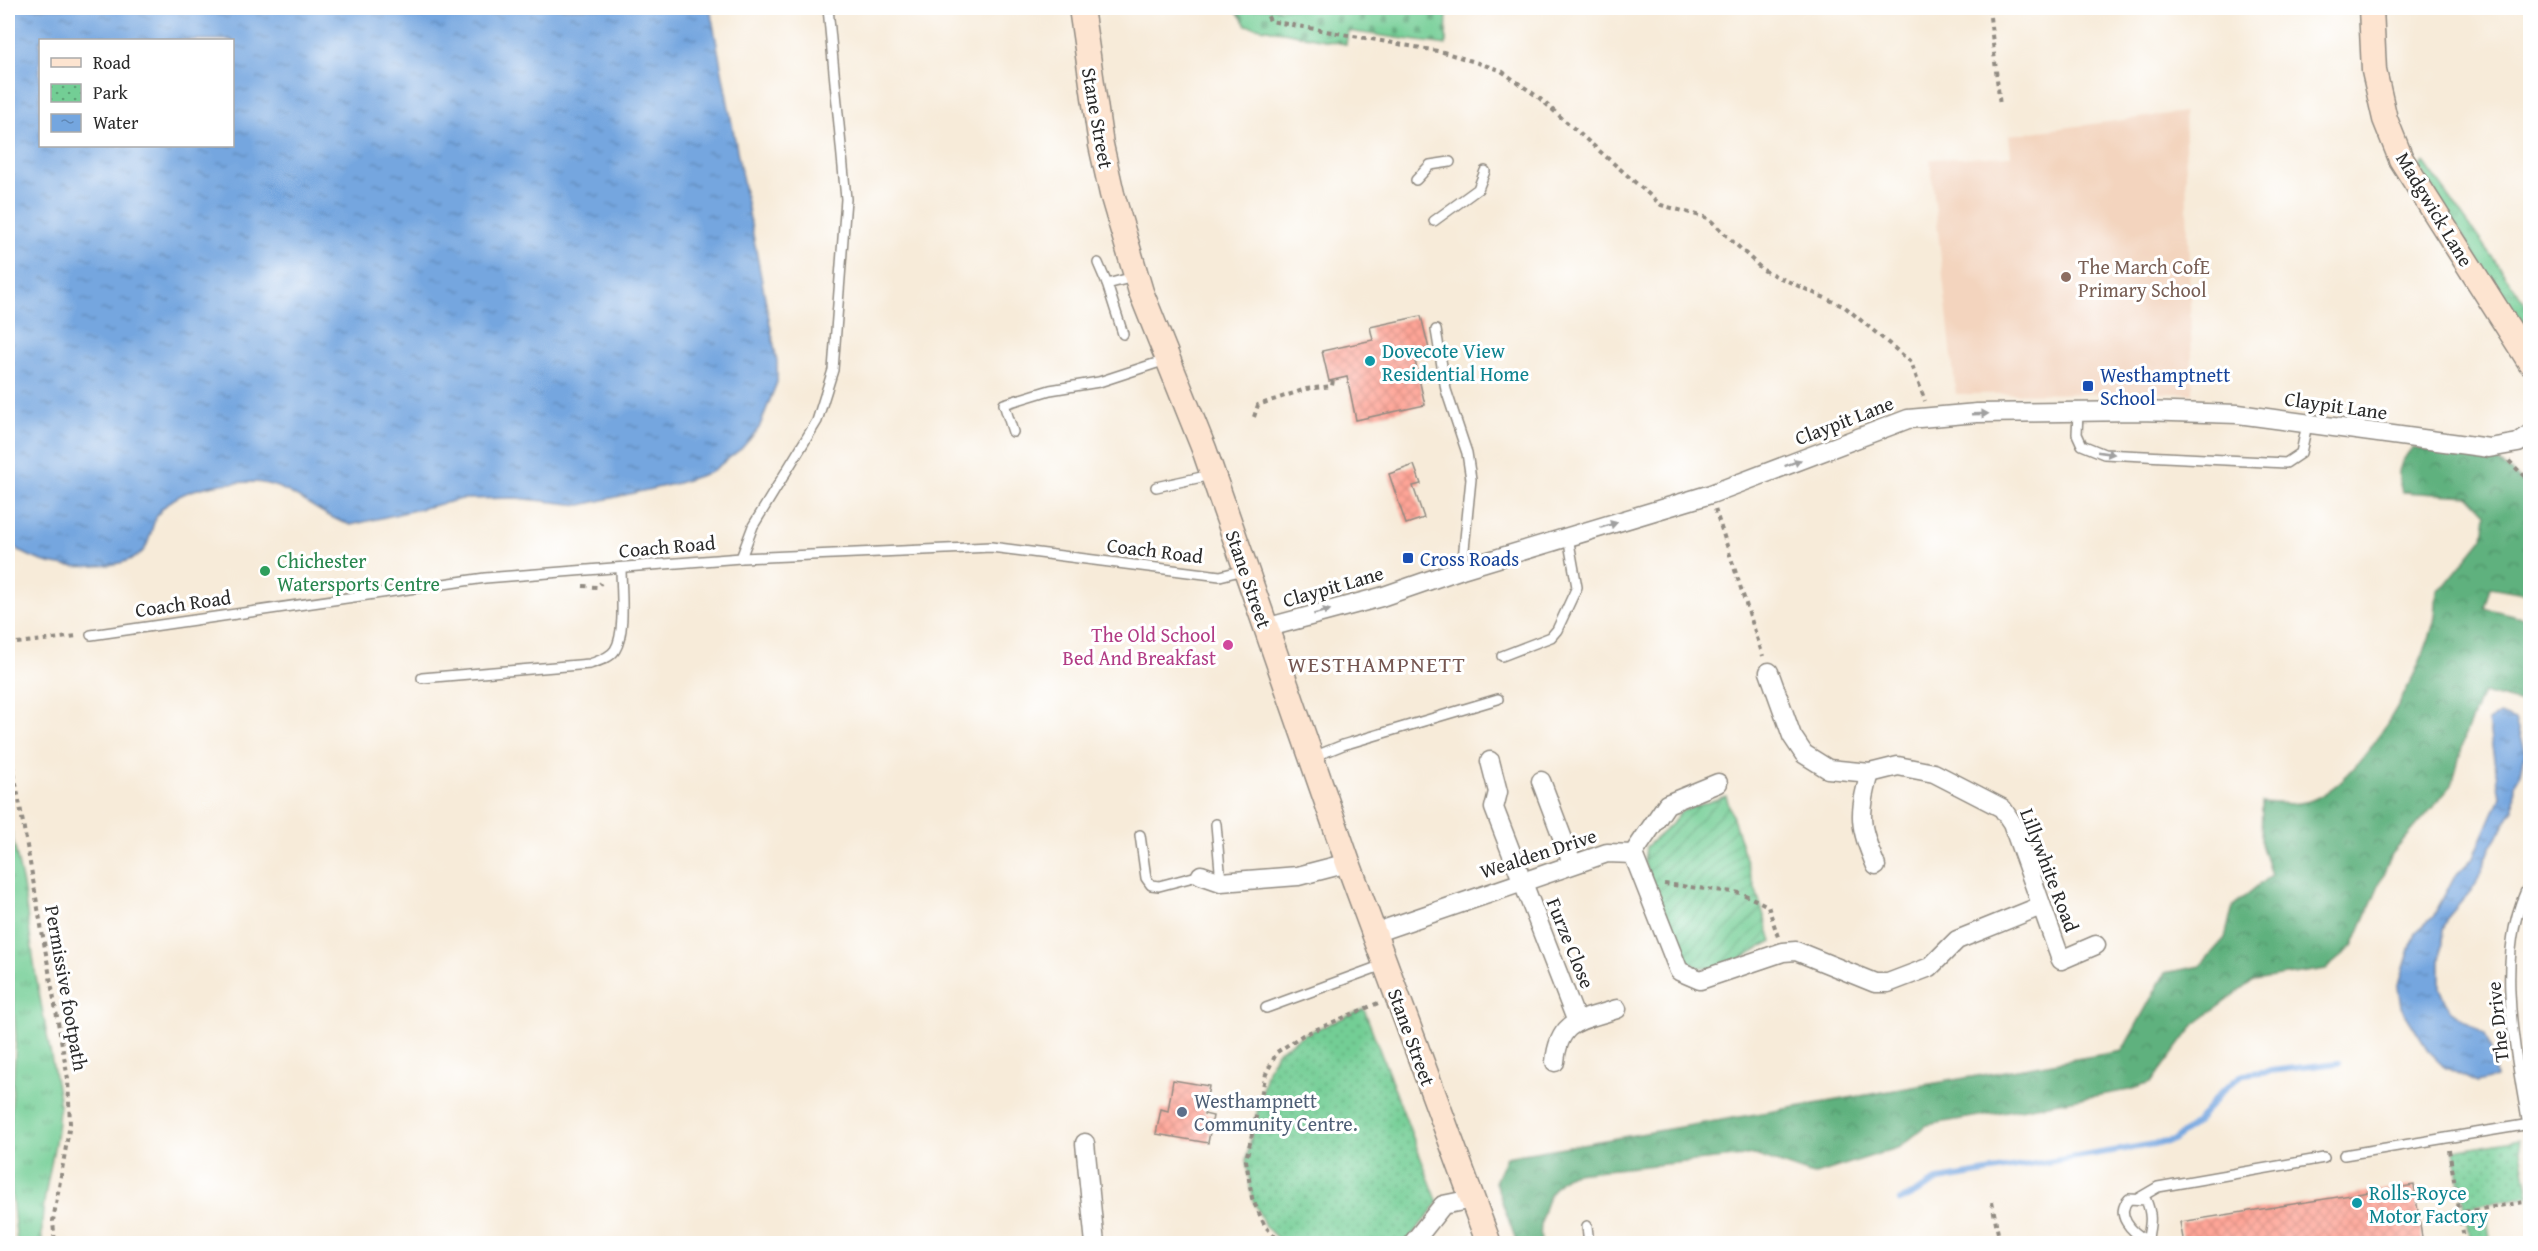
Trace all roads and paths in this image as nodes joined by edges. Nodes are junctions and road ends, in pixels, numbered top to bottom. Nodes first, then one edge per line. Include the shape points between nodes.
1 (828, 8) edge
2 (1081, 8) edge
3 (1264, 8) edge
4 (1989, 8) edge
5 (2370, 8) edge
6 (2000, 106) dead end
7 (1450, 162) dead end
8 (1485, 171) dead end
9 (1416, 180) dead end
10 (1434, 221) dead end
11 (1098, 263) dead end
12 (1137, 277) junction
13 (1107, 284) junction
14 (1436, 330) dead end
15 (1123, 334) dead end
16 (1168, 359) junction
17 (2530, 362) edge
18 (1333, 381) dead end
19 (2078, 413) junction
20 (1254, 417) dead end
21 (1930, 417) junction
22 (2307, 424) junction
23 (1013, 432) dead end
24 (2530, 434) edge
25 (2503, 446) junction
26 (1213, 475) junction
27 (2530, 482) edge
28 (1156, 487) dead end
29 (1711, 494) junction
30 (1568, 537) junction
31 (741, 558) junction
32 (621, 568) junction
33 (1246, 569) junction
34 (1462, 569) junction
35 (1265, 628) junction
36 (91, 634) joint
37 (8, 644) edge
38 (1502, 656) dead end
39 (1769, 672) joint
40 (422, 678) dead end
41 (1498, 699) dead end
42 (8, 738) edge
43 (1311, 758) junction
44 (1490, 761) dead end
45 (1870, 773) junction
46 (1541, 781) dead end
47 (1718, 783) dead end
48 (1216, 824) dead end
49 (1140, 835) dead end
50 (1633, 854) junction
51 (1348, 863) junction
52 (1572, 863) junction
53 (1876, 866) dead end
54 (1201, 875) joint
55 (1221, 882) junction
56 (1522, 882) junction
57 (1646, 883) junction
58 (2530, 883) edge
59 (2041, 906) junction
60 (1374, 933) junction
61 (2096, 945) dead end
62 (1783, 952) junction
63 (1386, 964) junction
64 (1384, 1000) dead end
65 (1266, 1008) dead end
66 (1617, 1009) dead end
67 (1578, 1022) junction
68 (1555, 1062) dead end
69 (2529, 1124) edge
70 (2447, 1138) junction
71 (2530, 1138) edge
72 (1085, 1143) dead end
73 (2344, 1155) dead end
74 (2324, 1158) dead end
75 (2139, 1198) junction
76 (1472, 1199) junction
77 (2530, 1201) edge
78 (1992, 1202) dead end
79 (2459, 1212) junction
80 (2438, 1215) dead end
81 (1587, 1226) dead end
82 (2147, 1242) edge
83 (55, 1244) edge
84 (1095, 1244) edge
85 (1282, 1244) edge
86 (1412, 1244) edge
87 (1489, 1244) edge
88 (1589, 1244) edge
89 (2000, 1244) edge
90 (2465, 1244) edge

1 - 31 lane via 846,199 833,370 817,422 753,526
2 - 12 street, Stane Street via 1101,145
3 - 21 path via 1270,21 1443,52 1500,70 1538,97 1661,205 1708,218 1763,270 1845,308 1911,362
4 - 6 path
5 - 17 street, Madgwick Lane via 2374,71 2385,118 2402,159
7 - 9 lane via 1430,165
8 - 10 lane via 1478,189
11 - 13 lane
12 - 13 lane
12 - 16 street, Stane Street
13 - 15 lane
14 - 34 lane via 1446,390 1467,453 1471,479
16 - 23 lane via 1098,382 1050,390 1004,404
16 - 26 street, Stane Street
18 - 20 path via 1332,386 1306,389 1258,405
21 -> 19 street, Claypit Lane
19 - 22 street, Claypit Lane via 2238,414
19 -> 22 lane via 2077,434 2082,445 2098,453 2264,462 2295,460 2301,453
29 -> 21 street, Claypit Lane via 1908,419
22 - 25 street, Claypit Lane via 2489,448
24 - 25 street, Claypit Lane via 2518,443
25 - 27 path via 2510,464
26 - 28 lane
26 - 33 street, Stane Street
30 -> 29 street, Claypit Lane
29 - 39 path
30 - 34 street, Claypit Lane
30 - 38 lane via 1577,587 1557,630 1551,637
31 - 32 lane, Coach Road
31 - 33 lane, Coach Road via 991,547 1220,576
32 - 36 lane, Coach Road via 485,578
32 - 40 lane via 621,631 615,650 606,658 590,664
33 - 35 street, Stane Street
35 -> 34 street, Claypit Lane via 1382,597
35 - 43 street, Stane Street
36 - 37 path
39 - 45 street, Lillywhite Road via 1792,736 1804,754 1828,769
41 - 43 lane
42 - 83 path, Permissive footpath via 68,1079 70,1124 53,1221
43 - 51 street, Stane Street
44 - 56 street, Furze Close via 1498,792 1494,808
45 - 53 street via 1860,807 1862,832
45 - 59 street, Lillywhite Road via 1898,766 1934,773 2002,808 2012,823
46 - 52 street, Wealden Drive
47 - 50 street via 1667,804
48 - 55 lane
49 - 54 lane via 1146,878 1151,885
50 - 52 street, Wealden Drive via 1606,853
50 - 57 street
51 - 55 street via 1298,876
51 - 60 street, Stane Street
52 - 56 street, Wealden Drive
54 - 55 street
56 - 60 street, Wealden Drive
56 - 67 street, Furze Close
57 - 62 path via 1741,893 1768,906
57 - 62 street via 1679,971 1700,980
58 - 69 lane, The Drive via 2514,936 2508,980
59 - 61 street, Lillywhite Road via 2061,960
59 - 62 street via 1958,940 1930,967 1888,983 1875,983 1796,951
60 - 63 street, Stane Street
63 - 65 lane
63 - 76 street, Stane Street
64 - 85 path via 1303,1035 1277,1053 1266,1074 1246,1160 1252,1198 1265,1226
66 - 67 street, Furze Close
67 - 68 street, Furze Close via 1563,1030
69 - 70 lane
69 - 71 lane, The Drive
70 - 73 lane
70 - 79 path
72 - 84 street
74 - 75 lane via 2158,1187
75 - 82 lane via 2146,1200 2151,1210
75 - 82 lane via 2129,1199 2125,1204 2124,1217 2130,1230
76 - 86 street via 1443,1205
76 - 87 street, Stane Street
77 - 79 path
78 - 89 path
79 - 80 path
79 - 90 path
81 - 88 lane

